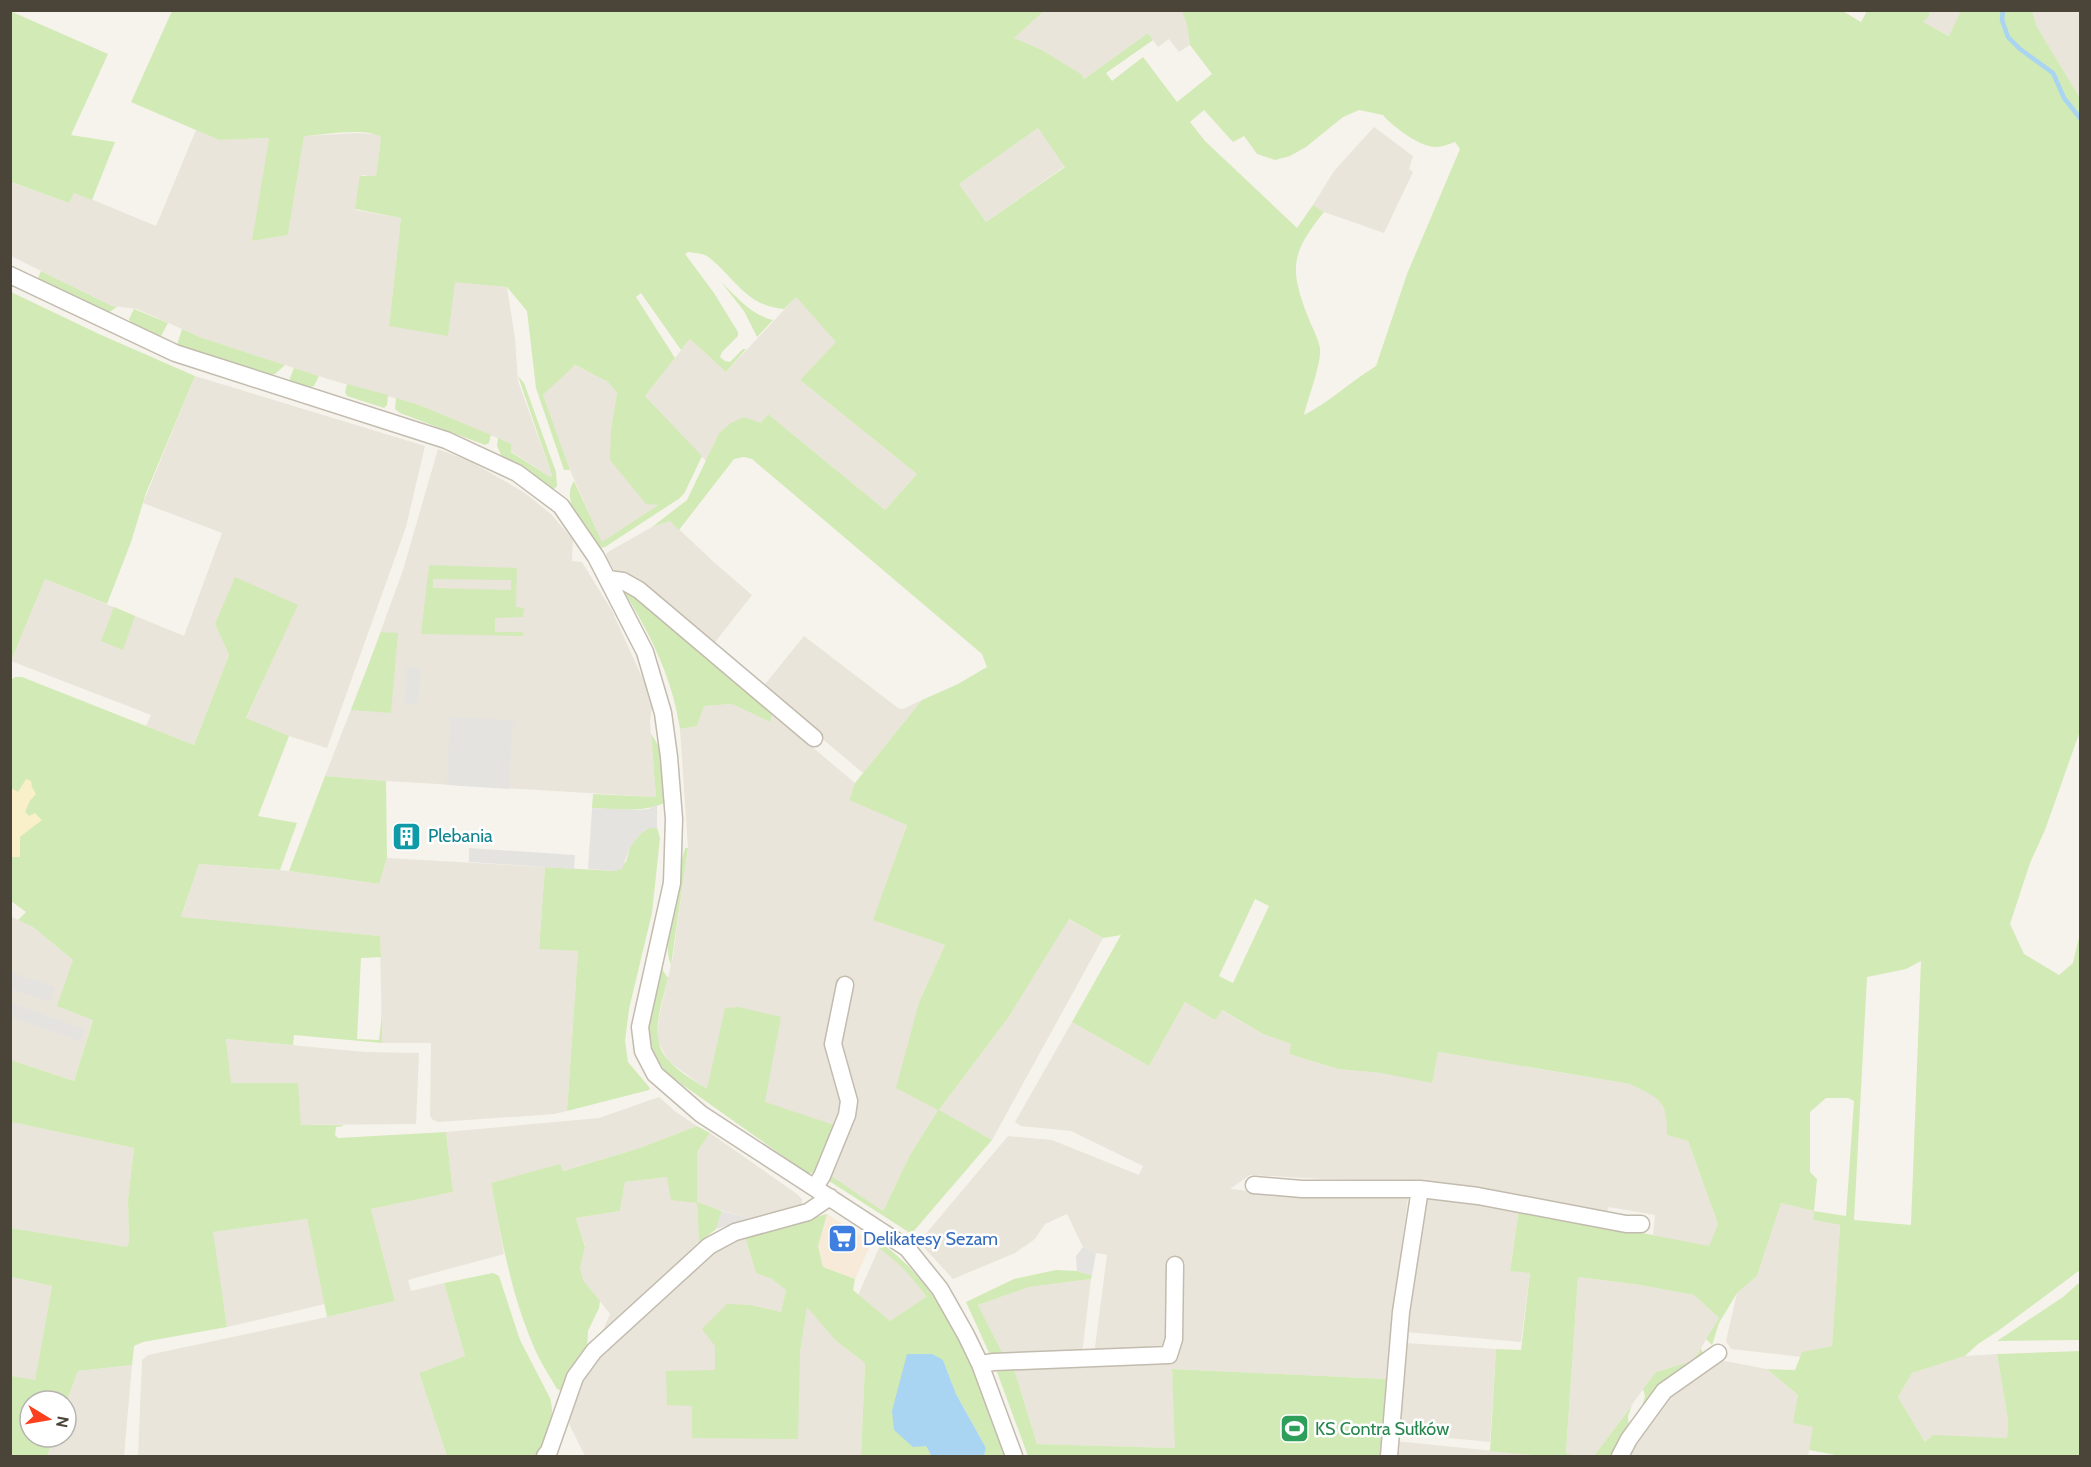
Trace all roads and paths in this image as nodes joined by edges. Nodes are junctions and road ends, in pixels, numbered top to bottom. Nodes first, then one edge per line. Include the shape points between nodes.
1 (10, 275) edge
2 (608, 579) junction
3 (814, 738) dead end
4 (845, 985) dead end
5 (1254, 1185) dead end
6 (815, 1187) junction
7 (1420, 1189) junction
8 (830, 1197) junction
9 (1641, 1224) dead end
10 (1175, 1265) dead end
11 (1718, 1353) dead end
12 (980, 1364) junction
13 (545, 1456) edge
14 (1014, 1456) edge
15 (1389, 1456) edge
16 (1620, 1456) edge

1 - 2 street via 175,353 446,440 517,473 561,506
2 - 3 street via 623,581 639,590
2 - 6 street via 645,652 663,713 669,757 675,838 672,883 640,1027 643,1051 656,1074 701,1114
4 - 6 street via 833,1044 849,1101 847,1115
5 - 7 street
6 - 8 street
7 - 9 street
7 - 15 street via 1401,1312
8 - 12 street via 908,1248 940,1289
8 - 13 street via 808,1212 735,1232 709,1246 594,1351 575,1377
10 - 12 street via 1174,1339 1168,1355
11 - 16 street via 1664,1391
12 - 14 street

